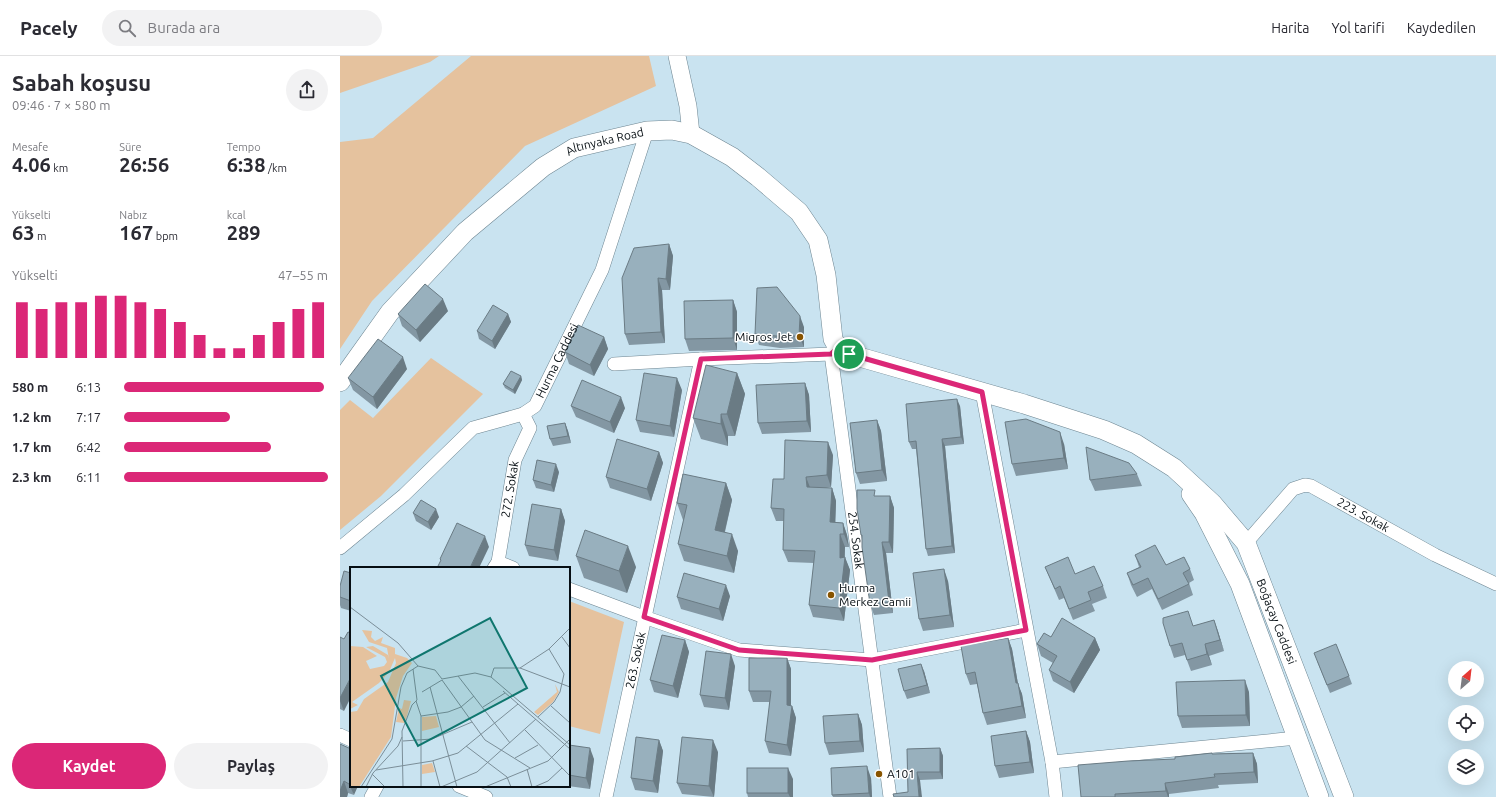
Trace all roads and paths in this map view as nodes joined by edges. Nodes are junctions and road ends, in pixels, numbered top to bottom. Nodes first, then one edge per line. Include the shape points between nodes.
1 (677, 56) edge
2 (647, 131) junction
3 (691, 134) junction
4 (834, 351) junction
5 (701, 359) junction
6 (614, 364) dead end
7 (340, 382) edge
8 (982, 392) junction
9 (523, 414) junction
10 (1174, 468) junction
11 (1246, 543) junction
12 (340, 548) edge
13 (496, 565) edge
14 (507, 567) edge
15 (1496, 584) edge
16 (570, 589) edge
17 (644, 617) junction
18 (1026, 630) junction
19 (872, 660) junction
20 (340, 735) edge
21 (1297, 738) junction
22 (350, 740) edge
23 (1052, 762) junction
24 (376, 787) edge
25 (461, 787) edge
26 (371, 797) edge
27 (486, 797) edge
28 (606, 797) edge
29 (890, 797) edge
30 (1056, 797) edge
31 (1319, 797) edge
32 (1344, 797) edge

1 - 3 street
2 - 3 main road, Altınyaka Road via 672,130
2 - 7 main road, Altınyaka Road via 574,148 537,172 465,232 400,300
2 - 9 street, Hurma Caddesi via 602,270 535,406
3 - 4 main road, Altınyaka Road via 732,157 758,177 799,212 818,240 826,275
4 - 5 street
4 - 8 main road, Boğaçay Caddesi
4 - 19 street, 254. Sokak
5 - 6 street
5 - 17 street, 263. Sokak
8 - 10 main road, Boğaçay Caddesi via 1104,430 1136,444
8 - 18 street
9 - 12 street, Hurma Caddesi via 473,428 404,495
9 - 13 street, 272. Sokak via 530,428 515,460
10 - 11 main road, Boğaçay Caddesi via 1212,503
10 - 21 main road, Boğaçay Caddesi via 1204,513 1240,584
11 - 15 street, 223. Sokak via 1293,489 1305,485 1435,555
11 - 32 main road, Boğaçay Caddesi
13 - 14 street
16 - 17 street
17 - 19 street via 739,650
17 - 28 street, 263. Sokak
18 - 19 street
18 - 23 street
19 - 29 street, 254. Sokak
20 - 22 street
21 - 23 street
21 - 31 main road, Boğaçay Caddesi
23 - 30 street
24 - 26 street
25 - 27 street

